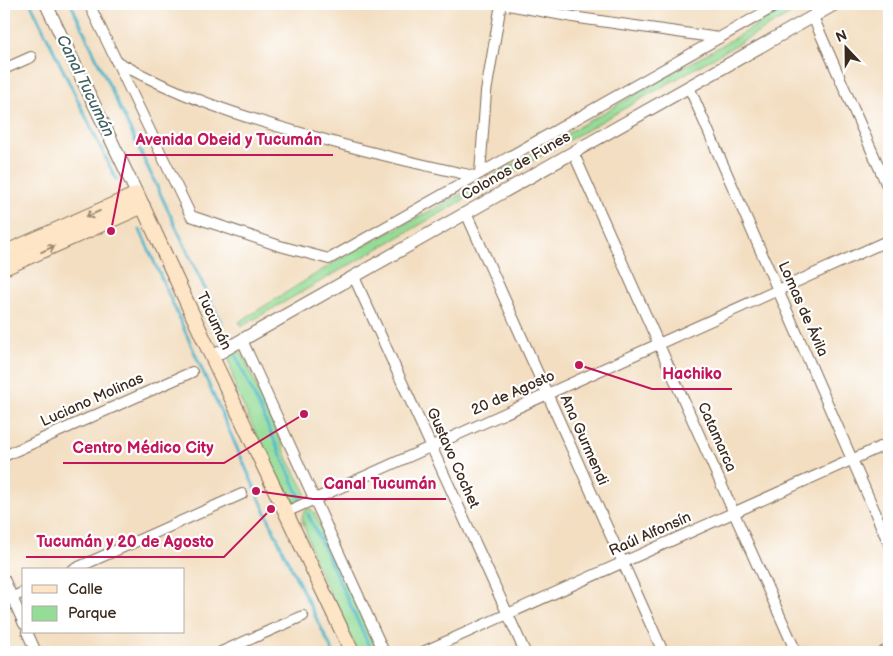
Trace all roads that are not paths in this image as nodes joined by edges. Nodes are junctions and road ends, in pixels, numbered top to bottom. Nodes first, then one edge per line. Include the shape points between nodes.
1 (46, 4) edge
2 (89, 4) edge
3 (502, 4) edge
4 (779, 4) edge
5 (835, 4) edge
6 (812, 16) junction
7 (719, 38) junction
8 (31, 57) dead end
9 (116, 61) junction
10 (4, 69) edge
11 (689, 87) junction
12 (573, 152) junction
13 (477, 175) junction
14 (889, 190) edge
15 (140, 200) junction
16 (466, 213) junction
17 (889, 240) edge
18 (4, 253) edge
19 (4, 268) edge
20 (354, 276) junction
21 (778, 290) junction
22 (242, 340) junction
23 (658, 344) junction
24 (212, 357) junction
25 (192, 372) dead end
26 (547, 394) junction
27 (889, 443) edge
28 (431, 446) junction
29 (4, 456) edge
30 (852, 459) junction
31 (242, 494) dead end
32 (314, 499) junction
33 (286, 512) junction
34 (734, 512) junction
35 (889, 544) edge
36 (623, 562) junction
37 (76, 568) edge
38 (4, 579) edge
39 (22, 593) edge
40 (8, 599) edge
41 (508, 614) junction
42 (303, 616) dead end
43 (22, 621) edge
44 (28, 634) edge
45 (889, 649) edge
46 (36, 652) edge
47 (221, 652) edge
48 (352, 652) edge
49 (384, 652) edge
50 (423, 652) edge
51 (525, 652) edge
52 (663, 652) edge
53 (796, 652) edge
54 (883, 652) edge

1 - 15 street, Tucumán
2 - 9 street
3 - 7 street
3 - 13 street via 486,92
4 - 7 street
5 - 6 street, Colonos de Funes
6 - 11 street, Colonos de Funes
6 - 14 street
7 - 13 street
8 - 10 street
9 - 13 street via 191,96 260,122 391,159
9 - 13 street via 191,216 280,246 330,259
11 - 12 street, Colonos de Funes
11 - 21 street, Lomas de Ávila
12 - 16 street, Colonos de Funes
12 - 23 street, Catamarca
15 -> 18 main road
19 -> 15 main road
15 - 24 main road, Tucumán
16 - 20 street, Colonos de Funes
16 - 26 street, Ana Gurmendi
17 - 21 street, 20 de Agosto
20 - 22 street, Colonos de Funes
20 - 28 street, Gustavo Cochet
21 - 23 street, 20 de Agosto
21 - 30 street, Lomas de Ávila
22 - 24 street, Colonos de Funes
22 - 32 street, Tucumán
23 - 26 street, 20 de Agosto
23 - 34 street, Catamarca
24 - 33 main road, Tucumán
25 - 29 street, Luciano Molinas
26 - 28 street, 20 de Agosto
26 - 36 street, Ana Gurmendi
27 - 30 street, Raúl Alfonsín
28 - 32 street, 20 de Agosto
28 - 41 street, Gustavo Cochet
30 - 34 street, Raúl Alfonsín
30 - 35 street, Lomas de Ávila
31 - 37 street
32 - 33 street, 20 de Agosto
32 - 49 street, Tucumán
33 - 48 main road, Tucumán
34 - 36 street, Raúl Alfonsín
34 - 53 street, Catamarca
36 - 41 street, Raúl Alfonsín
36 - 52 street, Ana Gurmendi
38 - 40 street
39 - 40 street
40 - 43 street
41 - 50 street, Raúl Alfonsín
41 - 51 street, Gustavo Cochet
42 - 47 street
44 - 46 street
45 - 54 street

